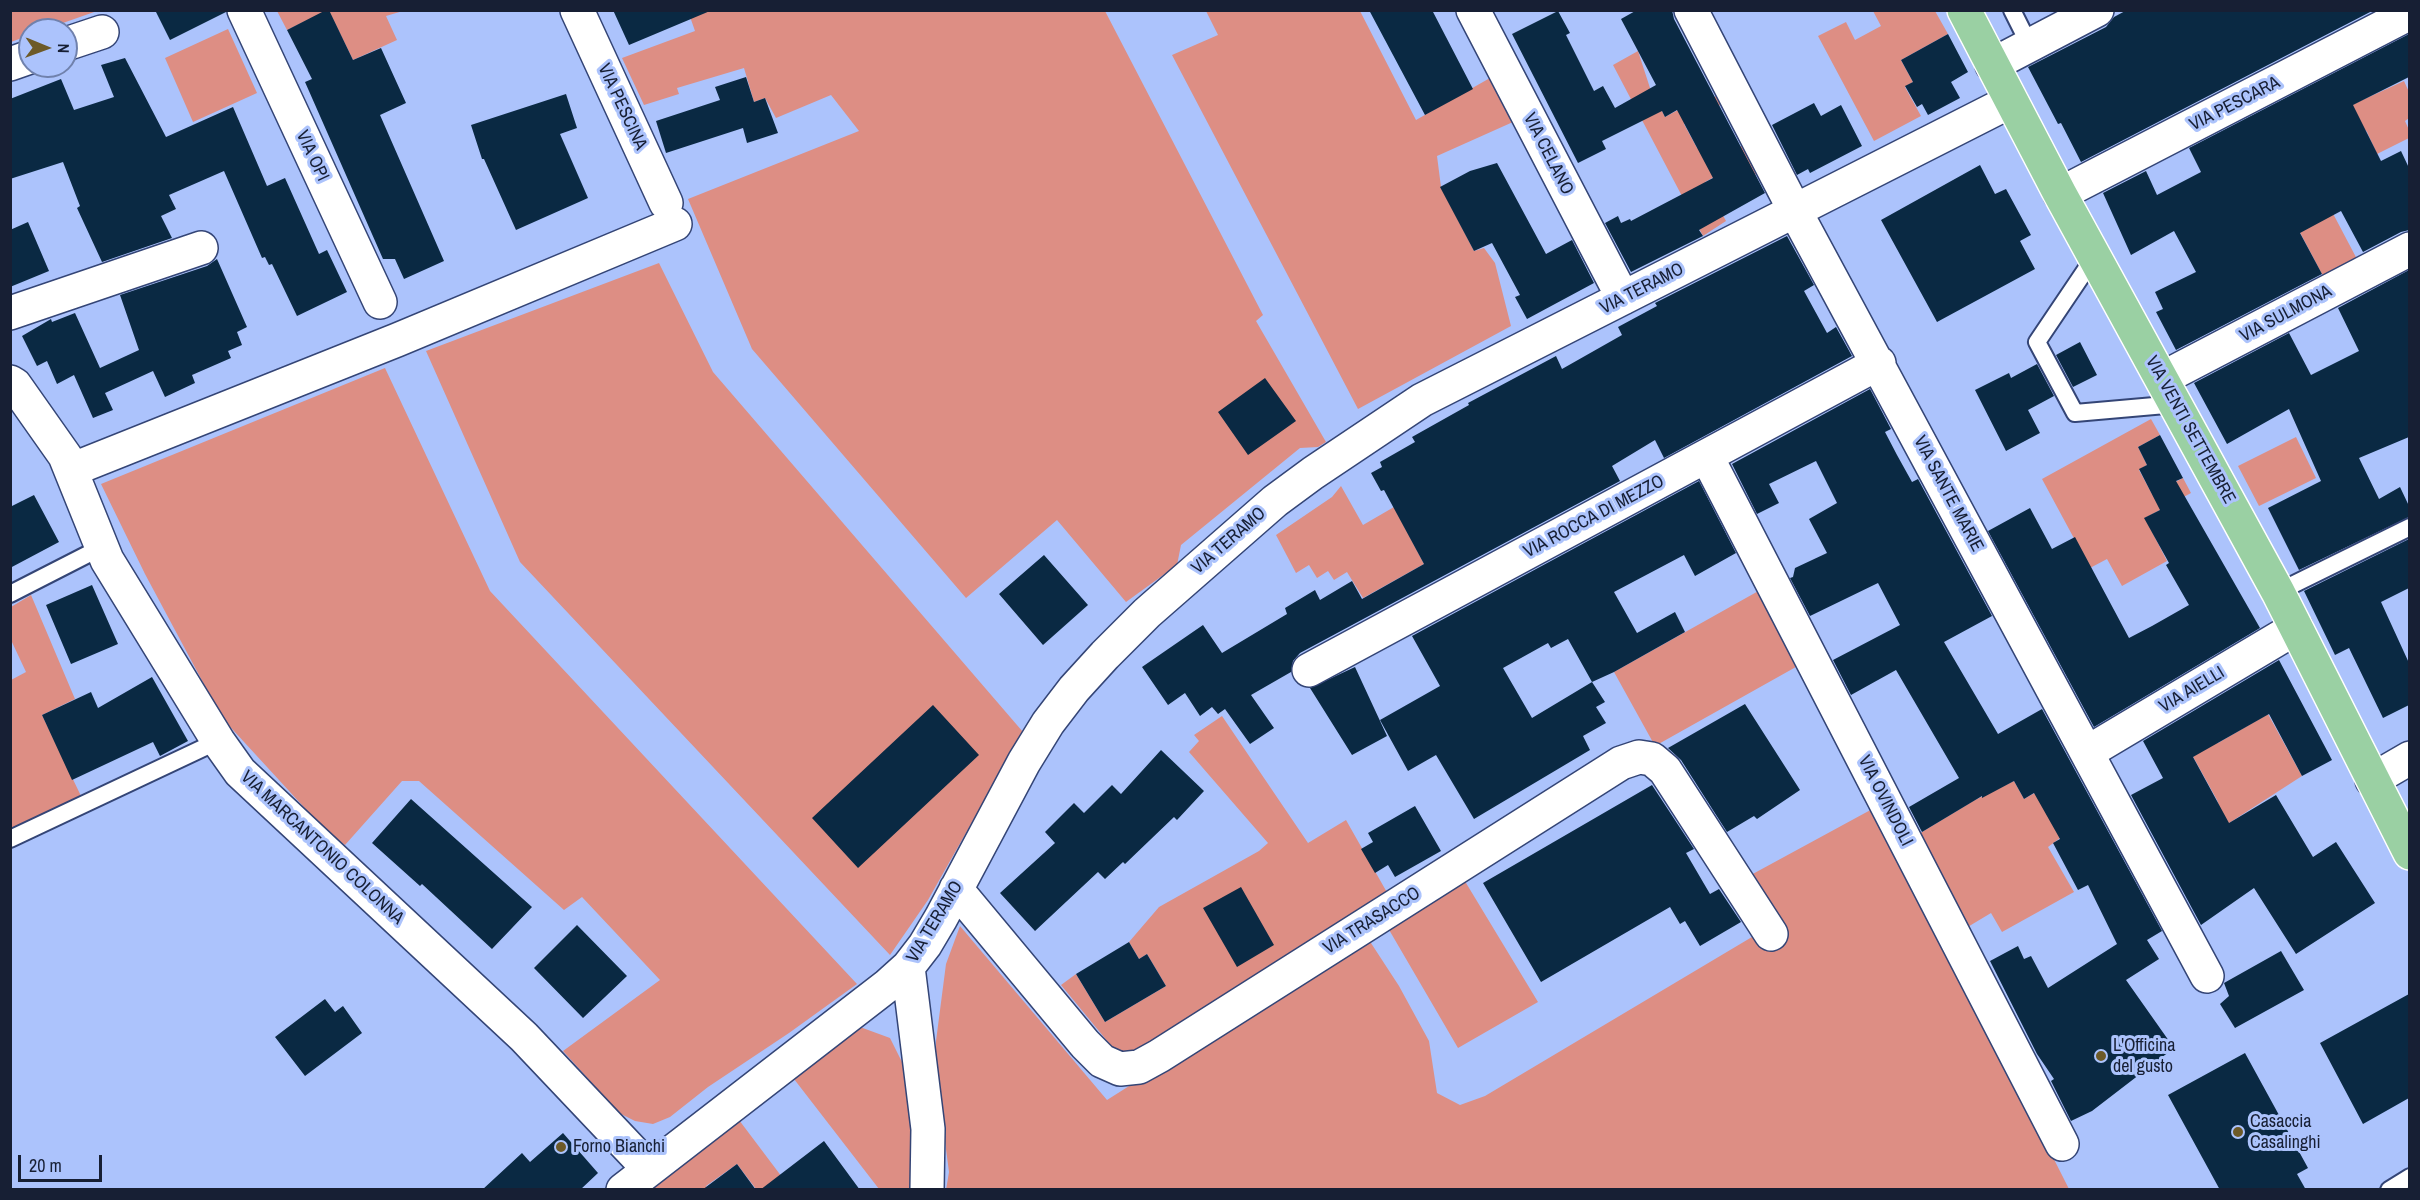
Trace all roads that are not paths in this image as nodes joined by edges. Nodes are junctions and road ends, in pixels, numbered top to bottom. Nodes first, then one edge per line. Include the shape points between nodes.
1 (244, 10) edge
2 (577, 10) edge
3 (1473, 10) edge
4 (1691, 10) edge
5 (1964, 10) edge
6 (2012, 10) edge
7 (2097, 10) edge
8 (2409, 13) edge
9 (102, 32) dead end
10 (78, 40) edge
11 (2030, 46) junction
12 (1992, 65) junction
13 (2011, 101) junction
14 (2060, 194) junction
15 (1795, 211) junction
16 (201, 248) dead end
17 (2409, 249) edge
18 (2095, 256) junction
19 (1623, 298) junction
20 (380, 302) dead end
21 (10, 313) edge
22 (1879, 363) junction
23 (10, 382) edge
24 (2170, 391) junction
25 (1707, 457) junction
26 (71, 470) junction
27 (2409, 527) edge
28 (102, 548) junction
29 (2278, 592) junction
30 (10, 594) edge
31 (2296, 628) junction
32 (1310, 670) dead end
33 (218, 741) junction
34 (2088, 752) junction
35 (2409, 759) edge
36 (2372, 780) junction
37 (10, 839) edge
38 (2409, 853) edge
39 (956, 889) junction
40 (1771, 934) dead end
41 (908, 967) junction
42 (2207, 976) dead end
43 (2062, 1144) dead end
44 (649, 1169) junction
45 (2409, 1178) edge
46 (623, 1190) edge
47 (927, 1190) edge
48 (2389, 1190) edge

1 - 20 street, VIA OPI
2 - 26 street, VIA PESCINA via 671,214 397,340
3 - 19 street, VIA CELANO
4 - 15 street, VIA SANTE MARIE
5 - 12 main road, VIA VENTI SETTEMBRE
6 - 11 lane
7 - 11 street
8 - 14 street, VIA PESCARA
9 - 10 street
11 - 12 street
12 - 13 main road, VIA VENTI SETTEMBRE
13 - 14 main road, VIA VENTI SETTEMBRE
13 - 15 street, VIA TERAMO
14 - 18 main road, VIA VENTI SETTEMBRE
15 - 19 street, VIA TERAMO
15 - 22 street, VIA SANTE MARIE
16 - 21 street
17 - 24 street, VIA SULMONA
18 - 24 main road, VIA VENTI SETTEMBRE
18 - 24 lane via 2037,342 2075,413
19 - 39 street, VIA TERAMO via 1422,400 1313,473 1235,534 1127,633 1061,706 1024,762
22 - 25 street, VIA ROCCA DI MEZZO
22 - 34 street, VIA SANTE MARIE
23 - 26 street, VIA MARCANTONIO COLONNA via 65,456
24 - 29 main road, VIA VENTI SETTEMBRE
25 - 32 street, VIA ROCCA DI MEZZO
25 - 43 street, VIA OVINDOLI
26 - 28 street, VIA MARCANTONIO COLONNA
27 - 29 lane
28 - 30 lane
28 - 33 street, VIA MARCANTONIO COLONNA
29 - 31 main road, VIA VENTI SETTEMBRE
31 - 34 street, VIA AIELLI
31 - 36 main road, VIA VENTI SETTEMBRE
33 - 37 lane
33 - 44 street, VIA MARCANTONIO COLONNA via 240,772 524,1037
34 - 42 street, VIA SANTE MARIE
35 - 36 street
36 - 38 main road, VIA VENTI SETTEMBRE
39 - 40 street, VIA TRASACCO via 1085,1044 1102,1061 1119,1069 1139,1067 1159,1056 1621,763 1639,757 1652,759 1665,770
39 - 41 street, VIA TERAMO
41 - 44 street, VIA TERAMO
41 - 47 street via 928,1129
44 - 46 street, VIA TERAMO
45 - 48 lane

